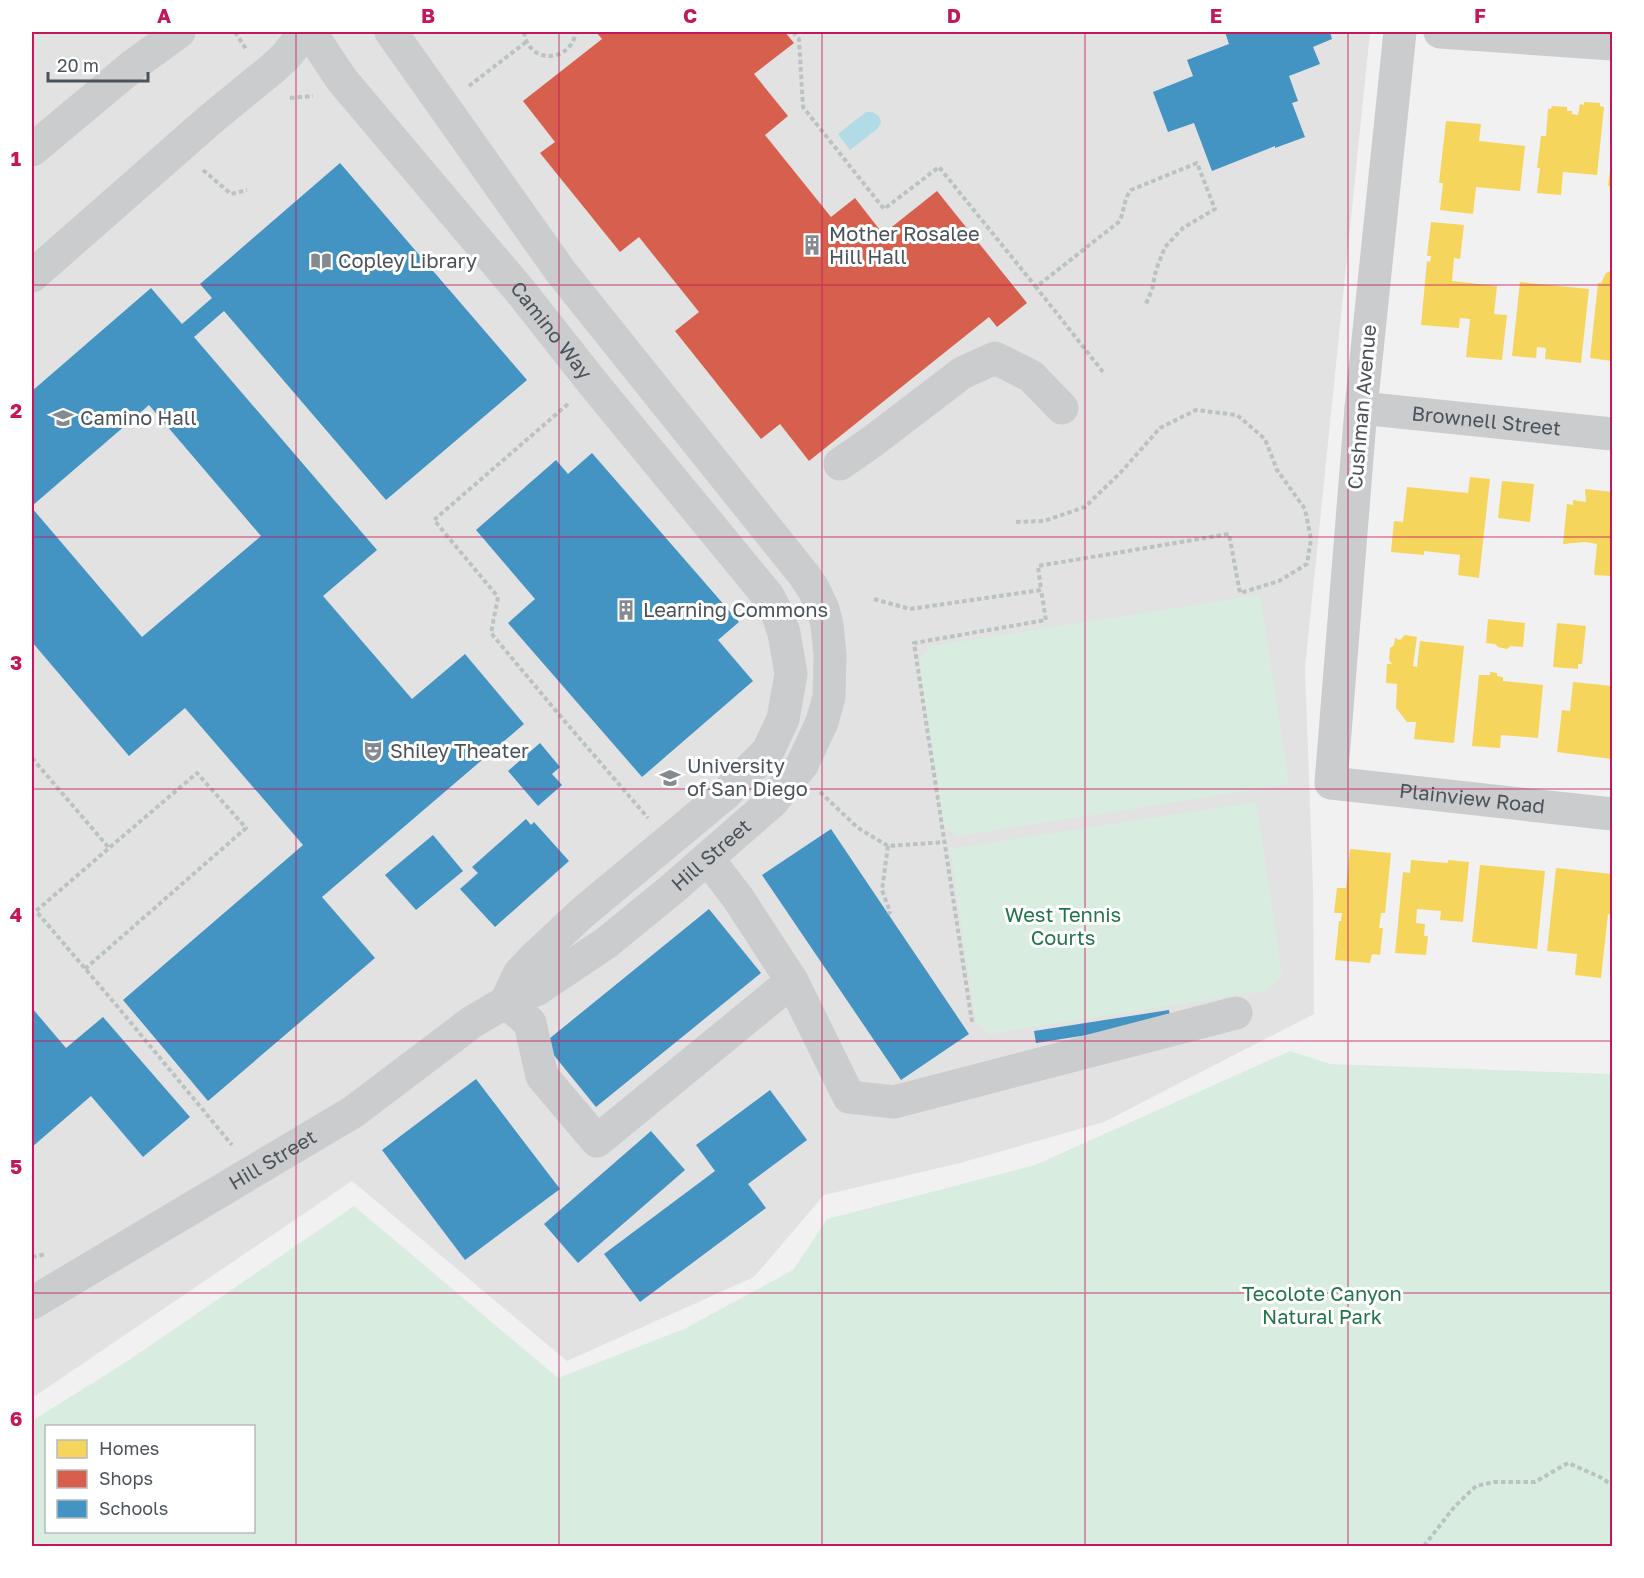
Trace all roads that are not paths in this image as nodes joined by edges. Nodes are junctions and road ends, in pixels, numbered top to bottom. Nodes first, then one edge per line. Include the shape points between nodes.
1 (179, 32) edge
2 (308, 32) edge
3 (391, 32) edge
4 (1400, 32) edge
5 (1440, 32) edge
6 (1612, 44) edge
7 (32, 150) edge
8 (32, 276) edge
9 (1062, 408) dead end
10 (1360, 408) junction
11 (1612, 434) edge
12 (840, 464) dead end
13 (784, 633) joint
14 (1331, 783) joint
15 (1612, 814) edge
16 (708, 858) junction
17 (792, 981) junction
18 (506, 1002) junction
19 (1236, 1013) dead end
20 (32, 1303) edge

1 - 7 street
2 - 8 street via 272,69
2 - 13 street, Camino Way via 342,80 521,292 768,596
3 - 16 street, Hill Street via 561,272 804,575 823,609 830,654 829,697 822,722 802,765 773,801
4 - 10 street, Cushman Avenue
5 - 6 street
9 - 12 street via 1031,376 995,358 962,373
10 - 11 street, Brownell Street
10 - 14 street, Cushman Avenue
13 - 18 street, Hill Street via 791,674 783,719 768,751 725,794 533,959 519,974
14 - 15 street, Plainview Road
16 - 17 street
16 - 18 street, Hill Street via 606,944 536,990
17 - 18 street via 597,1142 542,1076 530,1023
17 - 19 street via 849,1097 894,1102
18 - 20 street, Hill Street via 472,1022 353,1112

